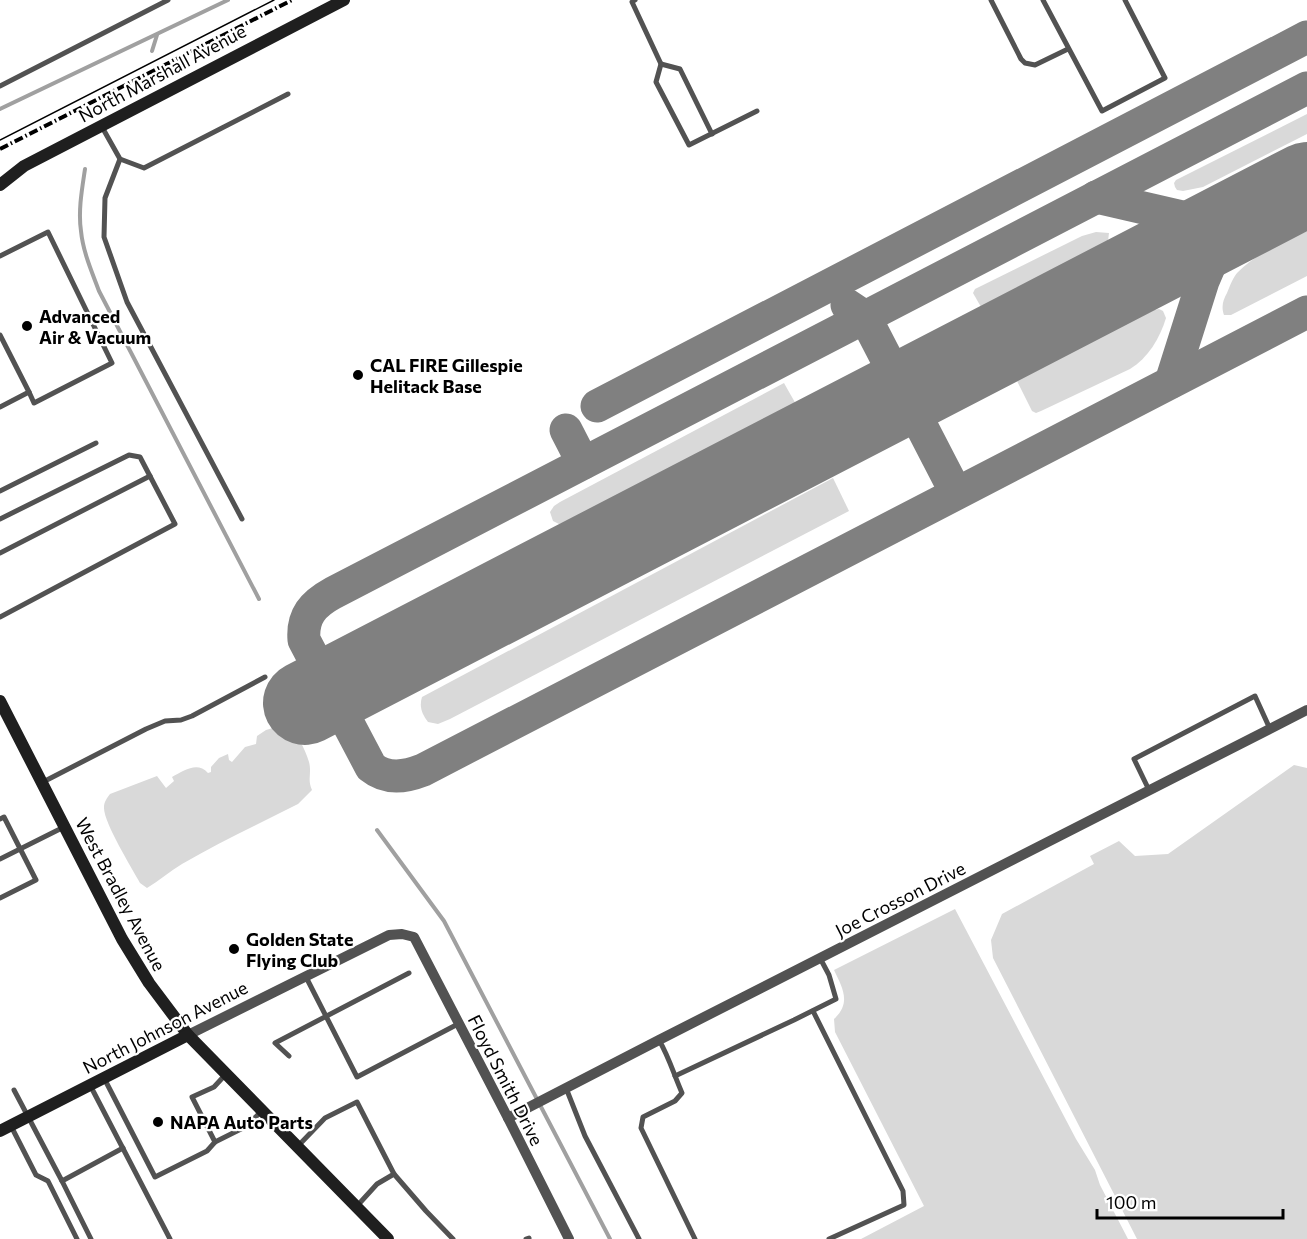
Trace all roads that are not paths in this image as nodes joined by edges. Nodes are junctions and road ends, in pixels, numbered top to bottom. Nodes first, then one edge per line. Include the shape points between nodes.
1 (168, 0) edge
2 (344, 0) edge
3 (991, 0) edge
4 (1043, 0) edge
5 (1125, 0) edge
6 (633, 1) edge
7 (1068, 49) junction
8 (661, 63) junction
9 (0, 86) edge
10 (288, 94) dead end
11 (757, 111) dead end
12 (101, 125) junction
13 (712, 134) junction
14 (120, 159) junction
15 (0, 185) edge
16 (0, 256) edge
17 (0, 335) edge
18 (29, 392) junction
19 (0, 407) edge
20 (96, 443) dead end
21 (150, 476) junction
22 (0, 491) edge
23 (0, 519) edge
24 (242, 519) dead end
25 (0, 553) edge
26 (0, 617) edge
27 (265, 677) dead end
28 (0, 701) edge
29 (1307, 710) edge
30 (1270, 729) junction
31 (42, 783) junction
32 (1149, 790) junction
33 (0, 819) edge
34 (64, 827) junction
35 (19, 849) junction
36 (0, 859) edge
37 (0, 898) edge
38 (414, 937) joint
39 (820, 958) junction
40 (409, 973) dead end
41 (306, 976) junction
42 (813, 1011) junction
43 (326, 1016) junction
44 (459, 1024) junction
45 (188, 1035) junction
46 (659, 1040) junction
47 (289, 1056) dead end
48 (226, 1074) junction
49 (675, 1076) junction
50 (104, 1078) junction
51 (90, 1085) junction
52 (14, 1090) dead end
53 (561, 1091) junction
54 (262, 1111) junction
55 (28, 1117) junction
56 (508, 1118) junction
57 (5, 1128) edge
58 (215, 1142) junction
59 (297, 1147) junction
60 (123, 1148) junction
61 (394, 1174) junction
62 (62, 1181) junction
63 (356, 1207) junction
64 (77, 1239) edge
65 (91, 1239) edge
66 (170, 1239) edge
67 (388, 1239) edge
68 (453, 1239) edge
69 (569, 1239) edge
70 (639, 1239) edge
71 (695, 1239) edge
72 (829, 1239) edge

1 - 9 lane
2 - 12 main road, North Marshall Avenue
3 - 7 lane via 1025,63 1040,64
4 - 7 lane
5 - 7 lane via 1165,78 1102,111
6 - 8 lane
8 - 13 lane via 680,69
8 - 13 lane via 656,82 689,145
10 - 14 lane via 144,168
11 - 13 lane
12 - 14 lane
12 - 15 main road, North Marshall Avenue via 24,166
14 - 24 lane via 105,198 104,237 127,302
16 - 18 lane via 48,232 112,363 34,403
17 - 18 lane
18 - 19 lane
20 - 22 lane
21 - 23 lane via 140,457 129,455
21 - 25 lane
21 - 26 lane via 175,524
27 - 31 lane via 192,716 146,729
28 - 31 main road, West Bradley Avenue
29 - 30 street, Joe Crosson Drive
30 - 32 street, Joe Crosson Drive
30 - 32 lane via 1255,696 1134,759
31 - 34 main road, West Bradley Avenue
32 - 39 street, Joe Crosson Drive
33 - 35 lane via 4,818
34 - 35 lane
34 - 45 main road, West Bradley Avenue via 126,947
35 - 36 lane
35 - 37 lane via 36,880
38 - 41 street, North Johnson Avenue via 389,935
38 - 44 street, Floyd Smith Drive
39 - 42 lane via 836,999
39 - 46 street, Joe Crosson Drive
40 - 43 lane
41 - 43 lane
41 - 45 street, North Johnson Avenue
42 - 49 lane
42 - 72 lane via 903,1191 904,1205
43 - 44 lane via 357,1077
43 - 47 lane via 275,1043
44 - 56 street, Floyd Smith Drive
45 - 48 main road, West Bradley Avenue
45 - 50 main road, North Johnson Avenue
46 - 49 lane
46 - 53 street, Joe Crosson Drive
48 - 54 main road, West Bradley Avenue
48 - 58 lane via 214,1087 192,1097
49 - 71 lane via 682,1093 643,1118 641,1128
50 - 51 main road, North Johnson Avenue
50 - 58 lane via 155,1177 207,1151
51 - 55 main road, North Johnson Avenue
51 - 60 lane
52 - 55 lane
53 - 56 street, Joe Crosson Drive
53 - 70 lane
54 - 58 lane via 245,1128
54 - 59 main road, West Bradley Avenue
55 - 57 main road, North Johnson Avenue
55 - 62 lane
56 - 69 street, Floyd Smith Drive
57 - 64 lane via 36,1175 48,1181
59 - 61 lane via 325,1118 357,1102
59 - 63 main road, West Bradley Avenue
60 - 62 lane
60 - 66 lane
61 - 63 lane via 377,1184
61 - 68 lane
62 - 65 lane
63 - 67 main road, West Bradley Avenue

